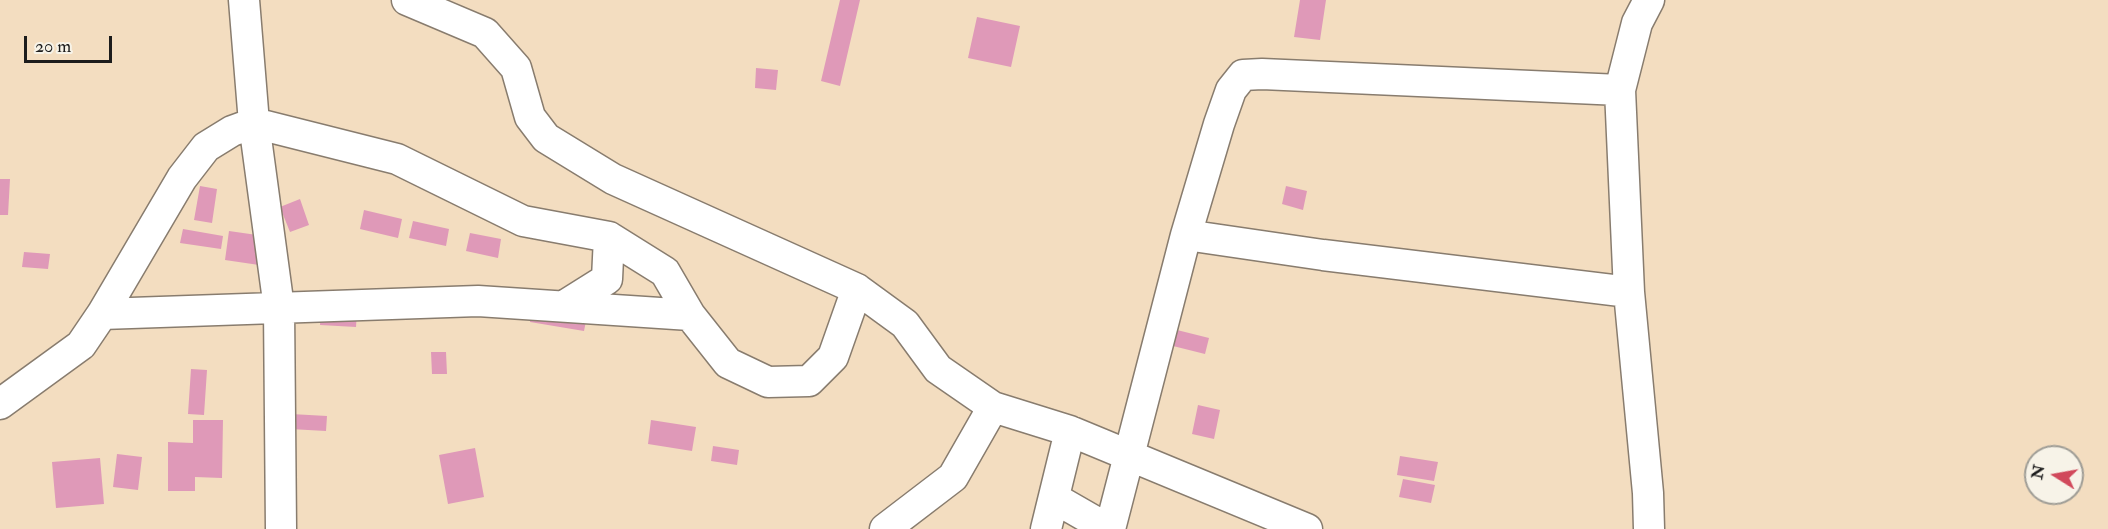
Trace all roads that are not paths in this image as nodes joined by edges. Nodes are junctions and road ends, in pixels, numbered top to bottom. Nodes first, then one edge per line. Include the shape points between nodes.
1 (244, 0) edge
2 (407, 0) edge
3 (1649, 0) edge
4 (1620, 90) junction
5 (254, 123) junction
6 (1186, 235) junction
7 (609, 237) junction
8 (857, 289) junction
9 (1629, 292) junction
10 (564, 306) junction
11 (279, 308) junction
12 (102, 314) junction
13 (690, 315) junction
14 (0, 404) edge
15 (993, 406) junction
16 (1070, 431) junction
17 (1128, 455) junction
18 (1054, 498) junction
19 (281, 529) edge
20 (885, 529) edge
21 (1046, 529) edge
22 (1109, 529) edge
23 (1306, 529) edge
24 (1648, 529) edge

1 - 5 street
2 - 8 street via 485,33 516,68 530,117 546,138 613,179
3 - 4 street via 1637,23
4 - 6 street via 1244,75 1232,90 1219,124
4 - 9 street
5 - 7 street via 397,159 523,221
5 - 11 street
5 - 12 street via 206,147 182,178
6 - 9 street
6 - 17 street
7 - 10 street via 607,279
7 - 13 street via 665,272
8 - 13 street via 833,357 809,381 768,382 728,363
8 - 15 street via 905,324 938,369
9 - 24 street
10 - 11 street via 478,301
10 - 13 street
11 - 12 street
11 - 19 street
12 - 14 street via 81,345
15 - 16 street
15 - 20 street via 953,477
16 - 17 street
16 - 18 street
17 - 22 street
17 - 23 street
18 - 21 street
18 - 22 street

